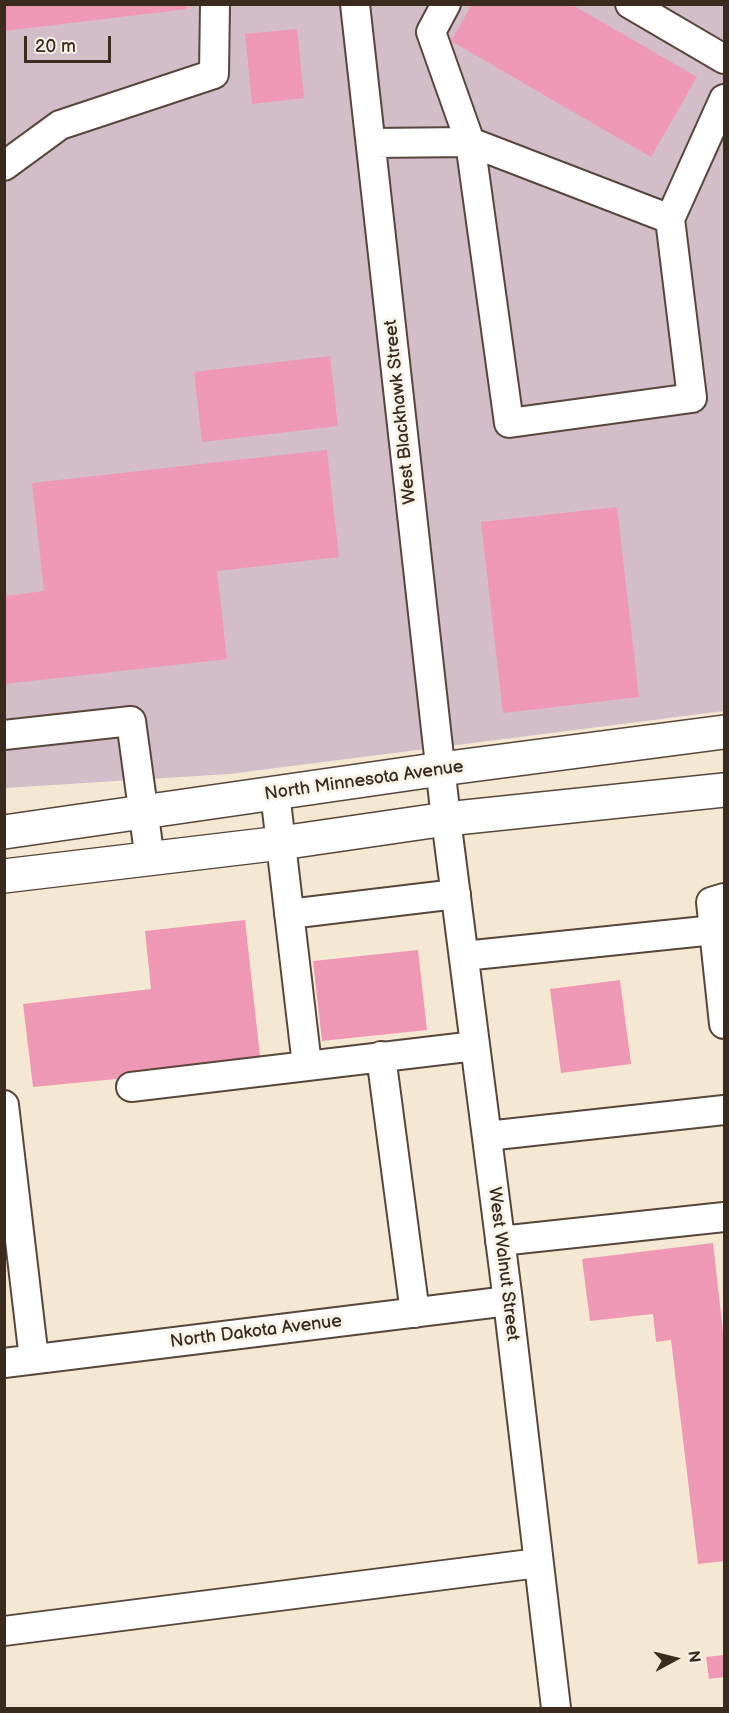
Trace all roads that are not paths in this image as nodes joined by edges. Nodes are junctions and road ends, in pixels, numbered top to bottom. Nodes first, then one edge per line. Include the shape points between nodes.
1 (215, 4) edge
2 (355, 4) edge
3 (446, 4) edge
4 (630, 4) edge
5 (724, 58) edge
6 (724, 99) edge
7 (470, 142) junction
8 (371, 143) junction
9 (4, 166) edge
10 (670, 219) junction
11 (724, 732) edge
12 (4, 735) edge
13 (441, 769) junction
14 (724, 790) edge
15 (275, 793) junction
16 (144, 811) junction
17 (446, 819) junction
18 (4, 832) edge
19 (281, 843) junction
20 (150, 860) junction
21 (4, 876) edge
22 (456, 894) junction
23 (724, 898) edge
24 (290, 914) junction
25 (714, 930) junction
26 (464, 956) junction
27 (724, 1024) edge
28 (475, 1046) junction
29 (381, 1056) junction
30 (306, 1065) junction
31 (131, 1087) dead end
32 (4, 1105) edge
33 (724, 1110) edge
34 (487, 1136) junction
35 (724, 1216) edge
36 (12, 1240) edge
37 (500, 1241) junction
38 (508, 1301) junction
39 (415, 1312) junction
40 (34, 1359) junction
41 (4, 1363) edge
42 (538, 1563) junction
43 (4, 1631) edge
44 (556, 1708) edge

1 - 9 street via 214,74 60,125
2 - 8 street, West Blackhawk Street
3 - 7 street via 431,32
4 - 5 street
6 - 10 street
7 - 8 street
7 - 10 street
7 - 10 street via 509,423 692,398
8 - 13 street, West Blackhawk Street
11 - 13 main road, North Minnesota Avenue
12 - 16 street via 131,721
13 - 15 main road, North Minnesota Avenue
13 - 17 street, West Blackhawk Street
14 - 17 main road
15 - 16 main road, North Minnesota Avenue
15 - 19 street
16 - 18 main road, North Minnesota Avenue
16 - 20 street
17 - 19 main road
17 - 22 street, West Walnut Street
19 - 20 main road
19 - 24 street
20 - 21 main road
22 - 24 street
22 - 26 street, West Walnut Street
23 - 25 street via 711,903
24 - 30 street
25 - 26 street
25 - 27 street
26 - 28 street, West Walnut Street
28 - 29 street
28 - 34 street, West Walnut Street
29 - 30 street
29 - 39 street
30 - 31 street
32 - 36 street
33 - 34 street
34 - 37 street, West Walnut Street
35 - 37 street
36 - 40 street
37 - 38 street, West Walnut Street
38 - 39 street, North Dakota Avenue
38 - 42 street, West Walnut Street
39 - 40 street, North Dakota Avenue
40 - 41 street, North Dakota Avenue
42 - 43 street
42 - 44 street, West Walnut Street

